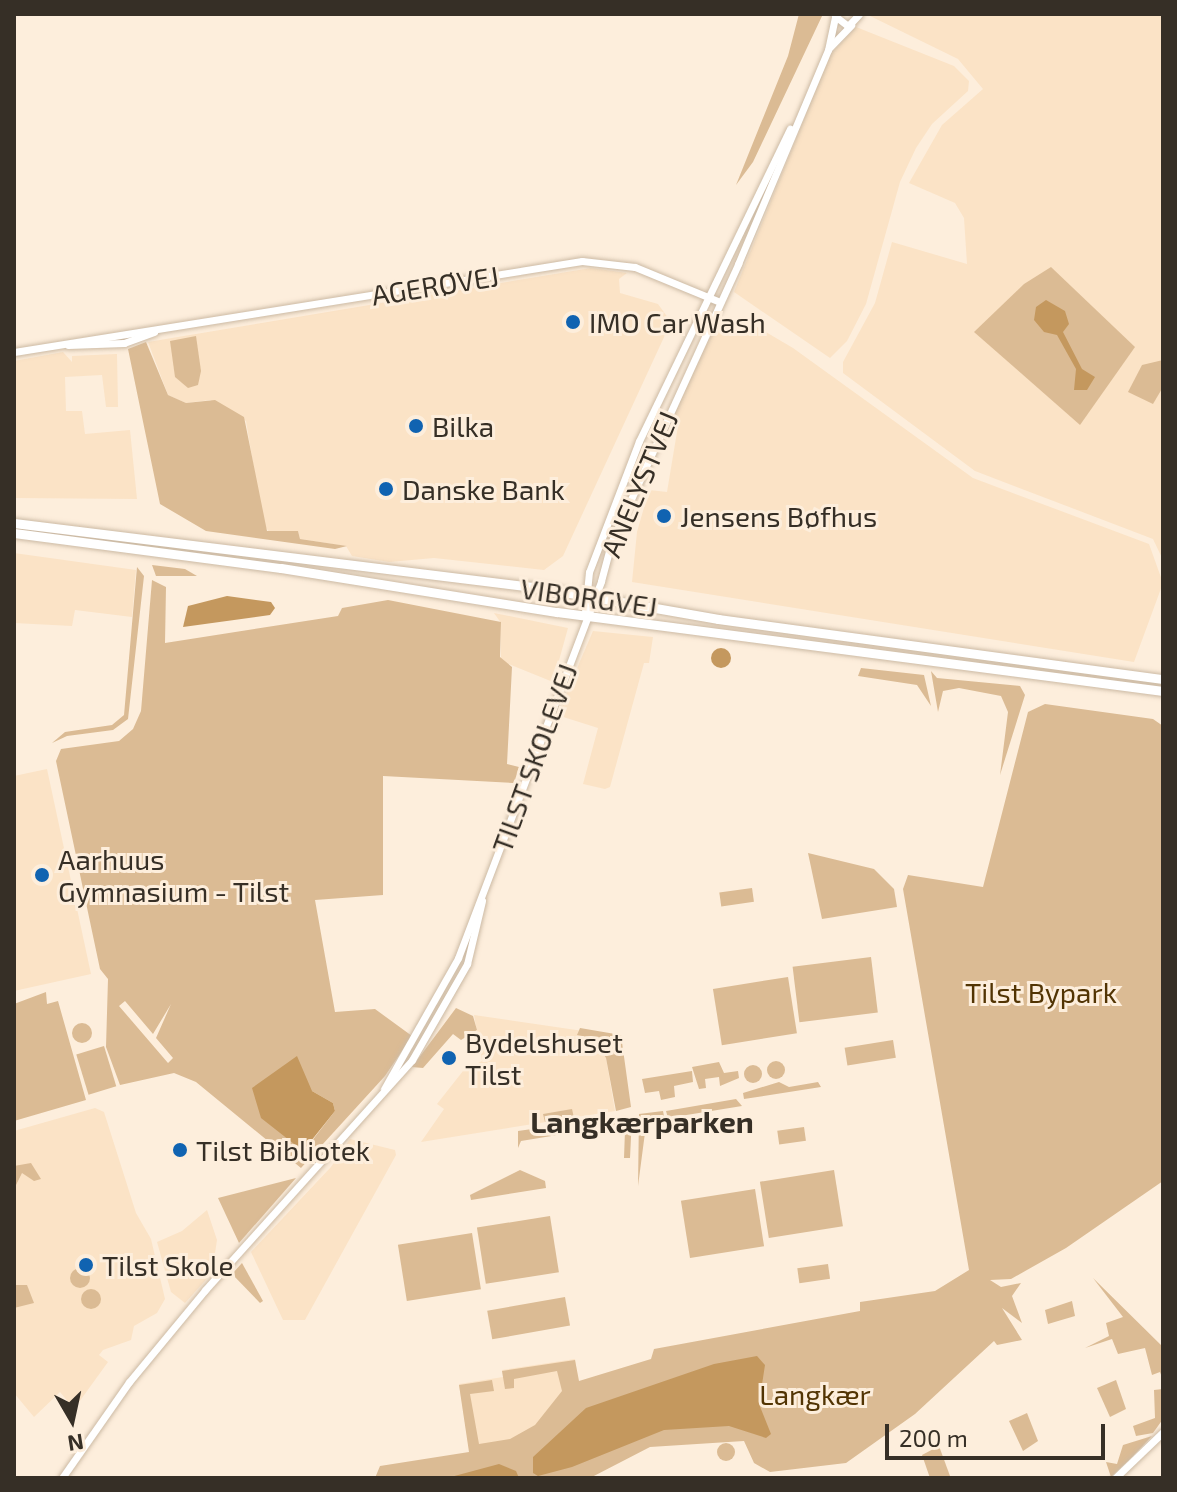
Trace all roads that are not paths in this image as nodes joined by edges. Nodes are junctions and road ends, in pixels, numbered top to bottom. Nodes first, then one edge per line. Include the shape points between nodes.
1 (859, 14) edge
2 (835, 15) edge
3 (851, 25) junction
4 (828, 50) junction
5 (798, 117) junction
6 (708, 296) junction
7 (720, 302) junction
8 (14, 352) edge
9 (14, 523) edge
10 (14, 533) edge
11 (590, 595) junction
12 (585, 616) junction
13 (1163, 679) edge
14 (1163, 691) edge
15 (1163, 1432) edge
16 (62, 1478) edge
17 (1115, 1478) edge

1 - 3 street, ANELYSTVEJ
2 - 3 street
2 - 4 street, ANELYSTVEJ
3 - 4 street, ANELYSTVEJ
4 - 5 street, ANELYSTVEJ
5 - 6 street, ANELYSTVEJ
5 - 7 street, ANELYSTVEJ
6 - 7 street, AGERØVEJ
6 - 8 street, AGERØVEJ via 635,267 582,261
6 - 11 street, ANELYSTVEJ via 606,521
7 - 11 street, ANELYSTVEJ
9 - 11 main road, VIBORGVEJ
10 - 12 main road, VIBORGVEJ
11 - 12 street, ANELYSTVEJ
11 - 13 main road, VIBORGVEJ via 718,619
12 - 14 main road, VIBORGVEJ
12 - 16 street, TILST SKOLEVEJ via 482,899 442,993 384,1089 156,1350
15 - 17 street

